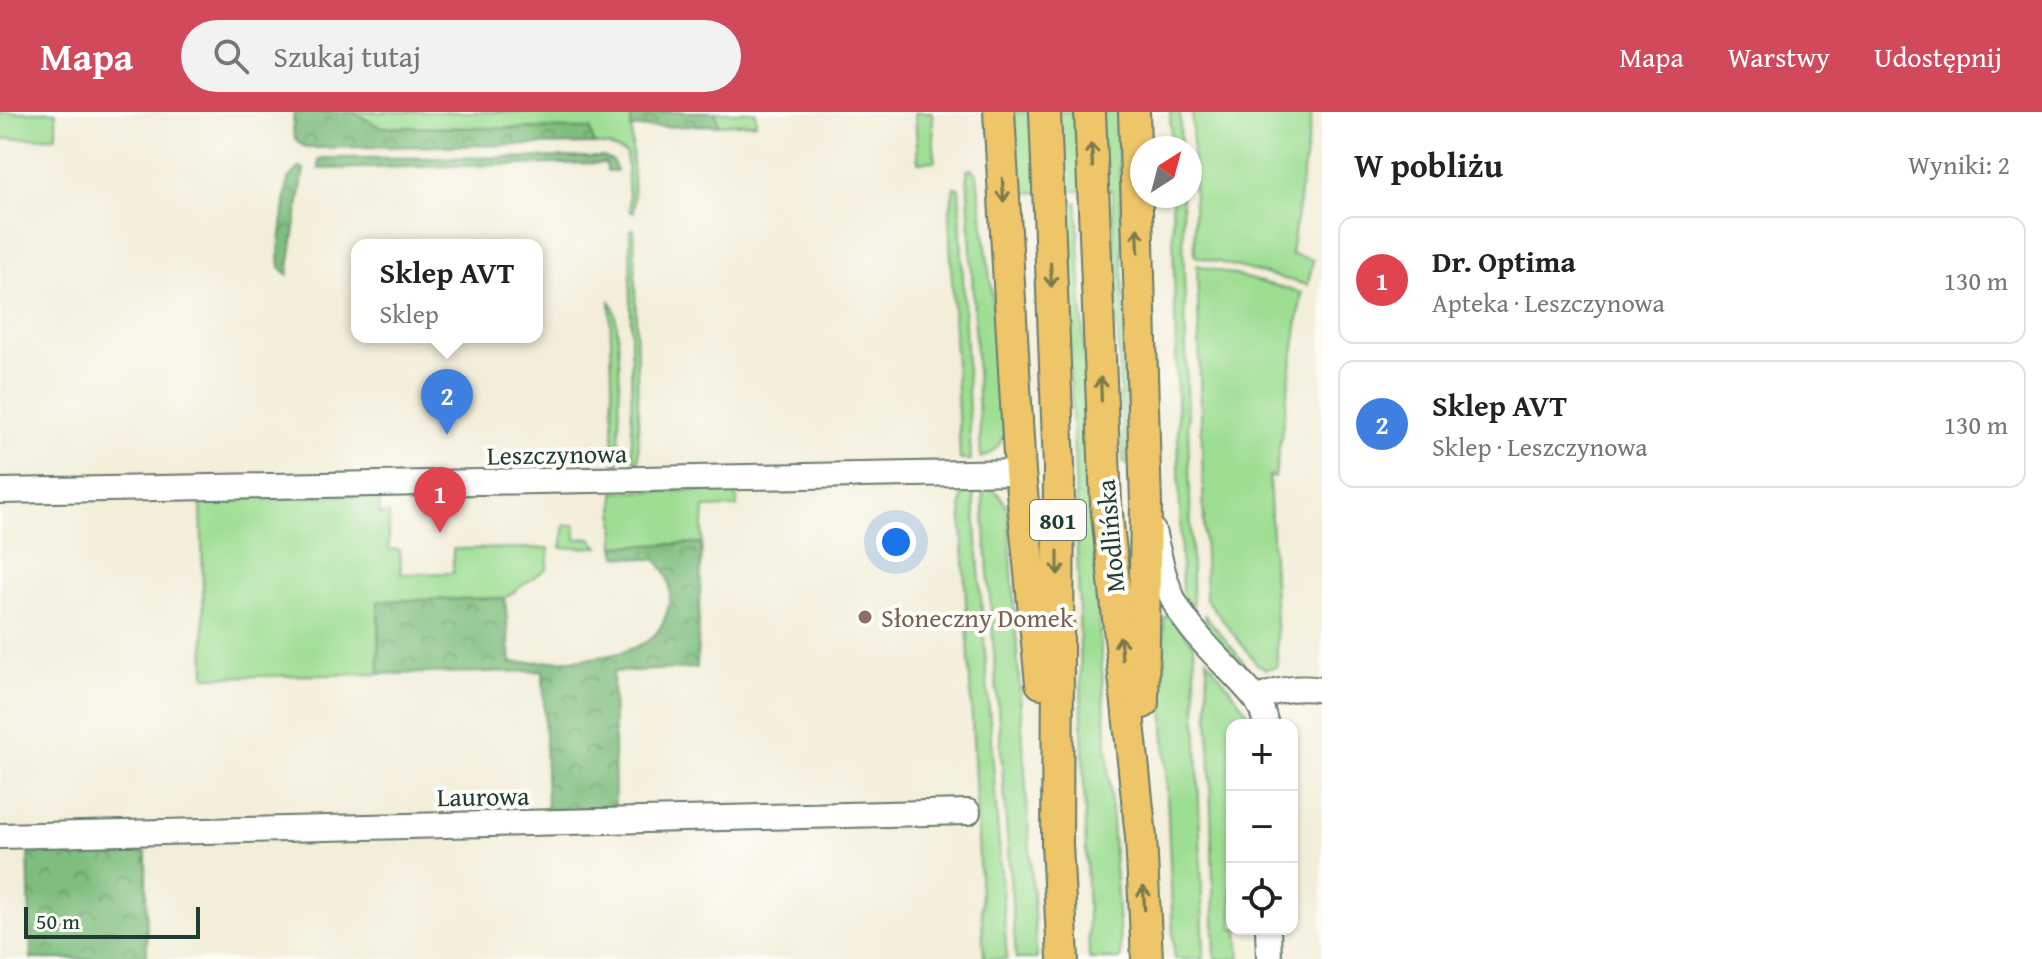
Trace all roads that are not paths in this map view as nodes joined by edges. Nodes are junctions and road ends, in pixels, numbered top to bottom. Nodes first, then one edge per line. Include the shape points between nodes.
1 (999, 112) edge
2 (1045, 112) edge
3 (1090, 112) edge
4 (1134, 112) edge
5 (1020, 472) junction
6 (0, 491) edge
7 (1146, 505) junction
8 (1322, 690) edge
9 (1256, 699) junction
10 (1264, 719) edge
11 (968, 812) dead end
12 (0, 836) edge
13 (1141, 837) junction
14 (1057, 844) junction
15 (1268, 935) edge
16 (1063, 959) edge
17 (1147, 959) edge
18 (1269, 959) edge

1 -> 5 main road
2 -> 14 main road, Modlińska / 801 via 1059,467
13 -> 3 main road, Modlińska / 801 via 1106,504
7 -> 4 main road, Modlińska
5 - 6 street, Leszczynowa
5 - 14 main road
7 - 9 street via 1175,603
7 - 13 main road, Modlińska
8 - 9 street via 1288,690
9 - 10 street
11 - 12 street, Laurowa
17 -> 13 main road, Modlińska / 801
14 - 16 main road, Modlińska / 801
15 - 18 street

